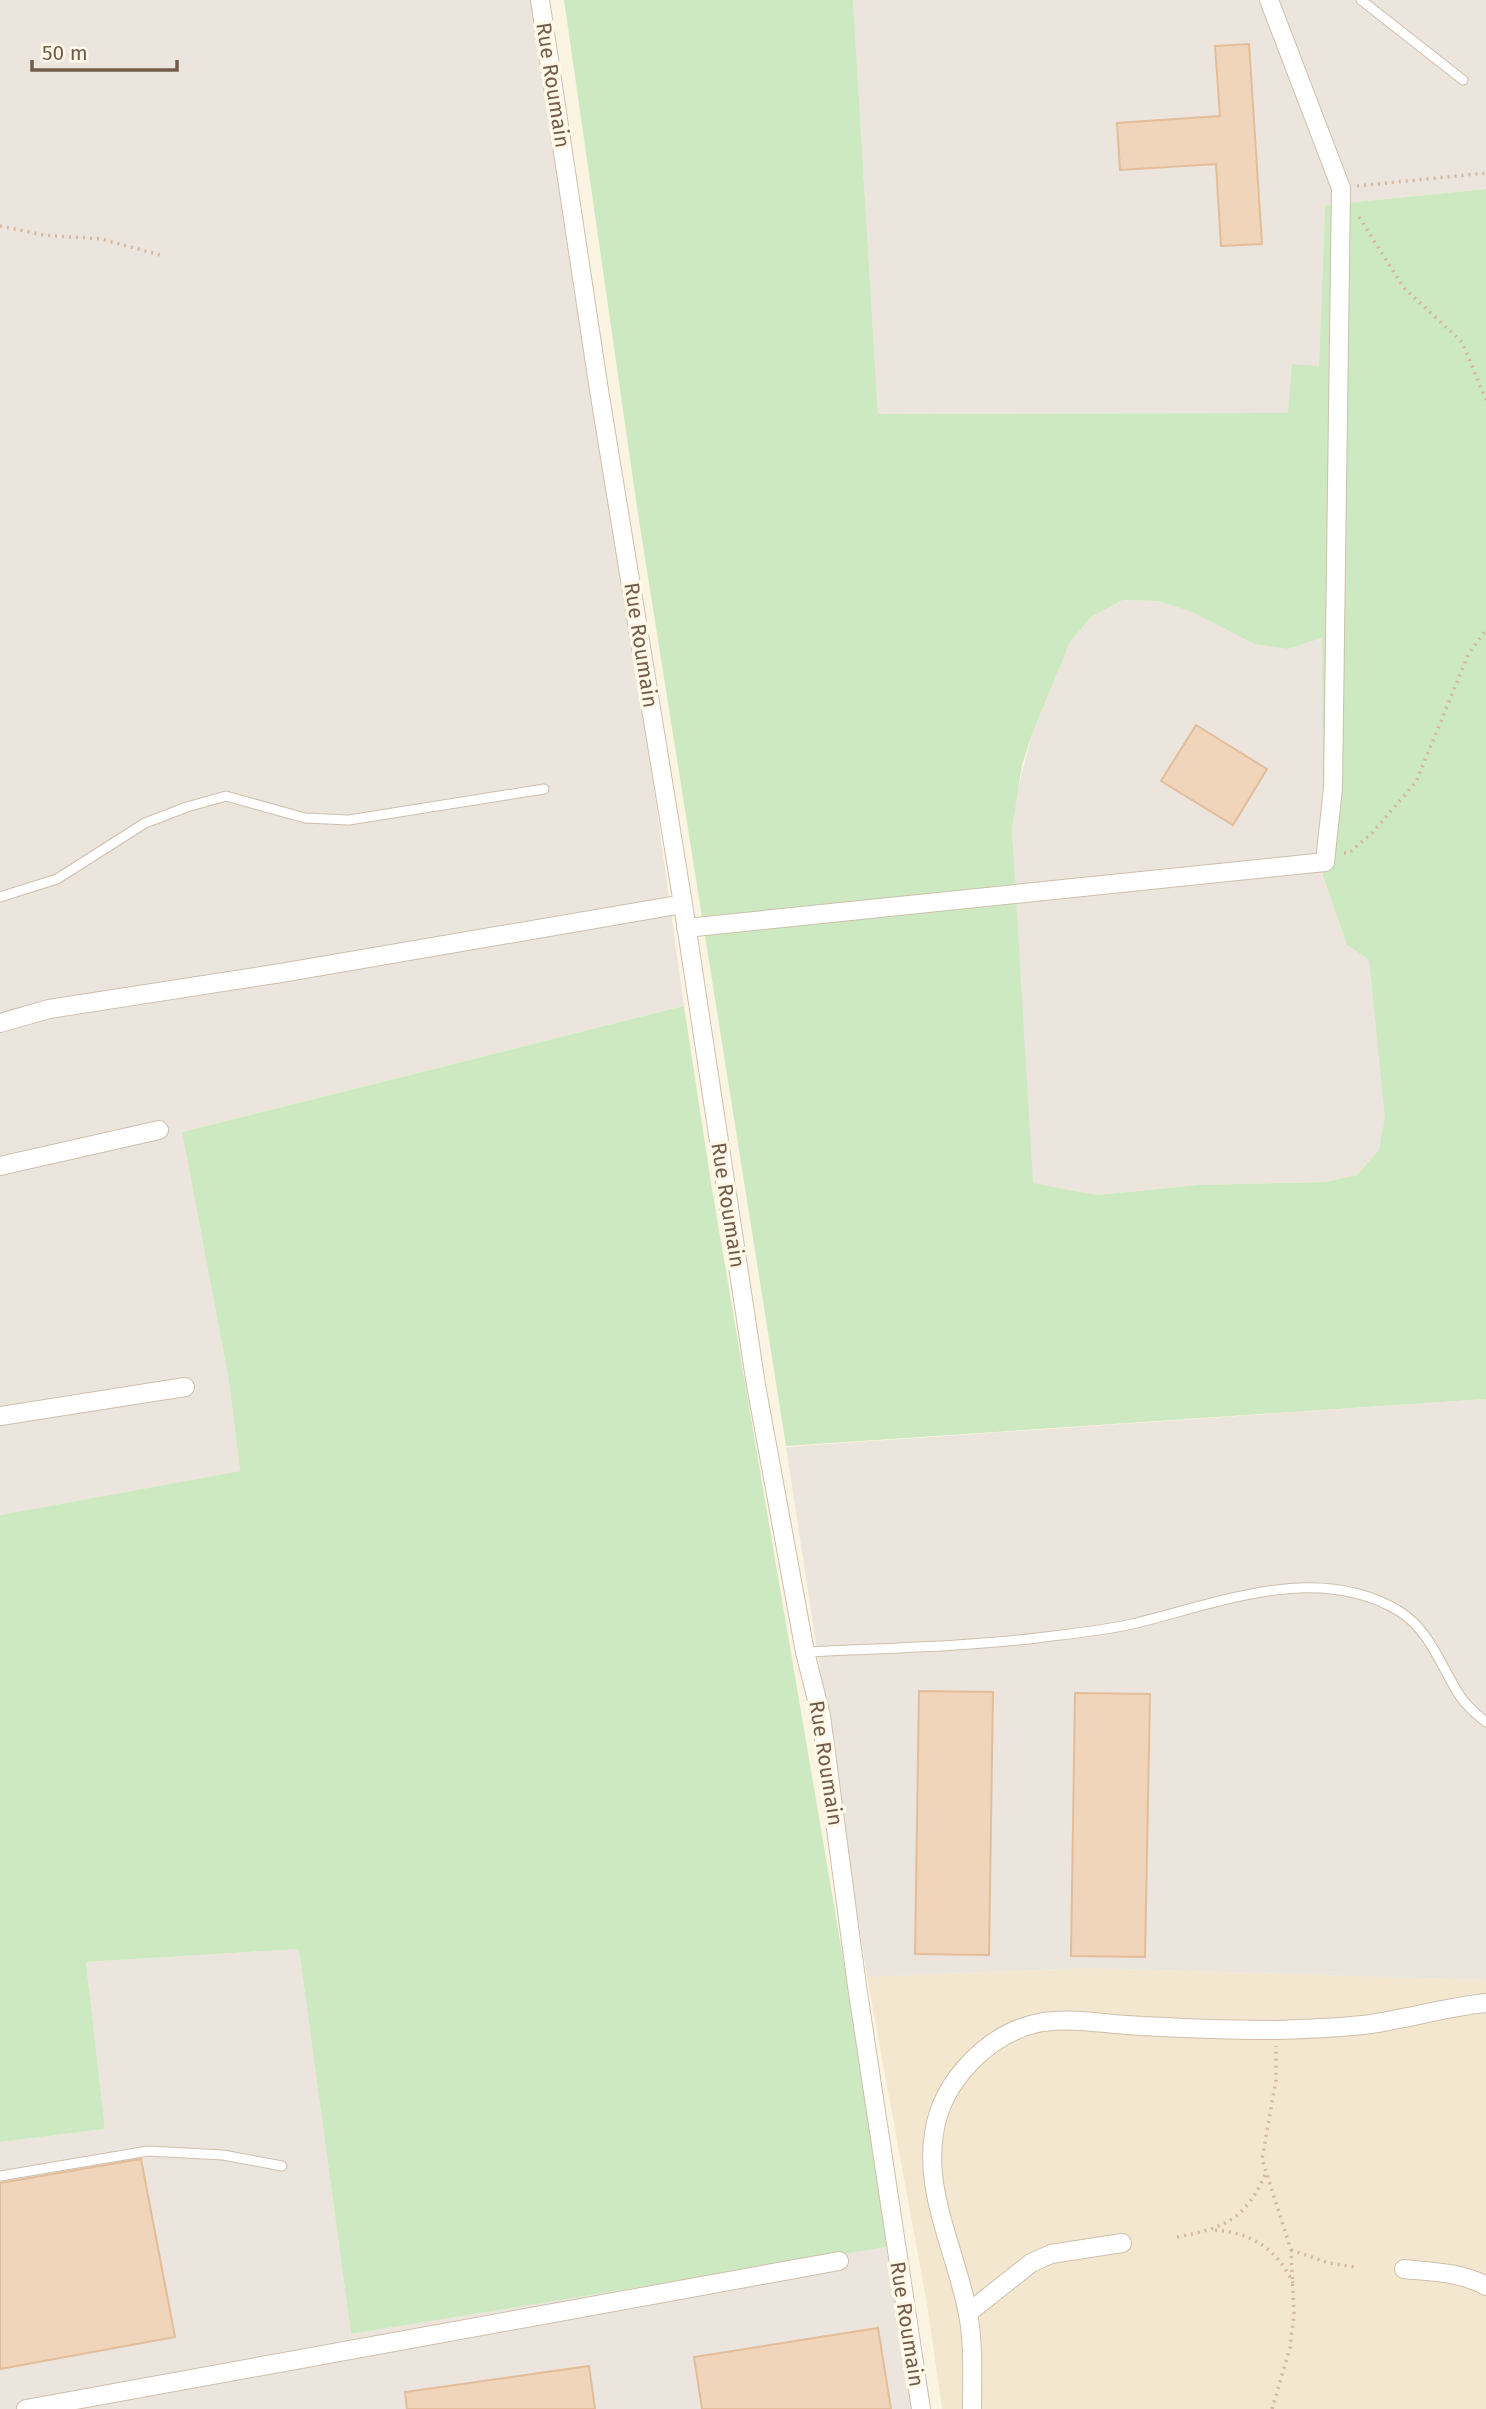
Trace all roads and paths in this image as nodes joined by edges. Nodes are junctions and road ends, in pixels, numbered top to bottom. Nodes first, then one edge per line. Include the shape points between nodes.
1 (540, 0) edge
2 (1269, 0) edge
3 (1360, 0) edge
4 (1463, 80) dead end
5 (1486, 173) edge
6 (1341, 188) junction
7 (1340, 208) junction
8 (0, 226) edge
9 (164, 256) dead end
10 (1486, 400) edge
11 (1486, 630) edge
12 (544, 789) dead end
13 (1326, 852) junction
14 (0, 897) edge
15 (683, 904) junction
16 (686, 928) junction
17 (0, 1023) edge
18 (159, 1130) dead end
19 (0, 1166) edge
20 (185, 1387) dead end
21 (0, 1416) edge
22 (804, 1652) junction
23 (1486, 1722) edge
24 (1486, 2003) edge
25 (1277, 2030) junction
26 (282, 2166) dead end
27 (1266, 2173) junction
28 (0, 2176) edge
29 (1213, 2230) junction
30 (1177, 2237) dead end
31 (1122, 2243) dead end
32 (1291, 2250) junction
33 (839, 2261) dead end
34 (1355, 2267) dead end
35 (1404, 2269) dead end
36 (1294, 2286) junction
37 (1486, 2286) edge
38 (968, 2313) junction
39 (26, 2409) edge
40 (920, 2409) edge
41 (972, 2409) edge
42 (1272, 2409) edge

1 - 15 street, Rue Roumain
2 - 6 street
3 - 4 lane
5 - 6 path
6 - 7 street
7 - 10 path via 1356,212 1404,288 1462,342
7 - 13 street via 1333,788
8 - 9 path via 101,239
11 - 13 path via 1469,653 1416,782 1349,853
12 - 14 lane via 349,820 305,818 226,796 145,823 57,879
13 - 16 street via 1325,862
15 - 16 street, Rue Roumain
15 - 17 street via 49,1009
16 - 22 street, Rue Roumain via 756,1385
18 - 19 street
20 - 21 street
22 - 23 lane via 1035,1638 1129,1625 1247,1594 1332,1589 1369,1596 1401,1612 1427,1637 1461,1698
22 - 40 street, Rue Roumain via 821,1716
24 - 25 street via 1368,2024
25 - 27 path via 1276,2080 1262,2159
25 - 38 street via 1076,2020 1041,2023 1012,2032 988,2047 944,2099 934,2131 931,2167
26 - 28 lane via 223,2155 148,2151
27 - 29 path via 1247,2206
27 - 32 path
29 - 30 path
29 - 36 path via 1254,2239 1272,2251
31 - 38 street via 1051,2254 1031,2263
32 - 34 path
32 - 36 path
33 - 39 street
35 - 37 street via 1458,2275
36 - 42 path via 1290,2348
38 - 41 street

